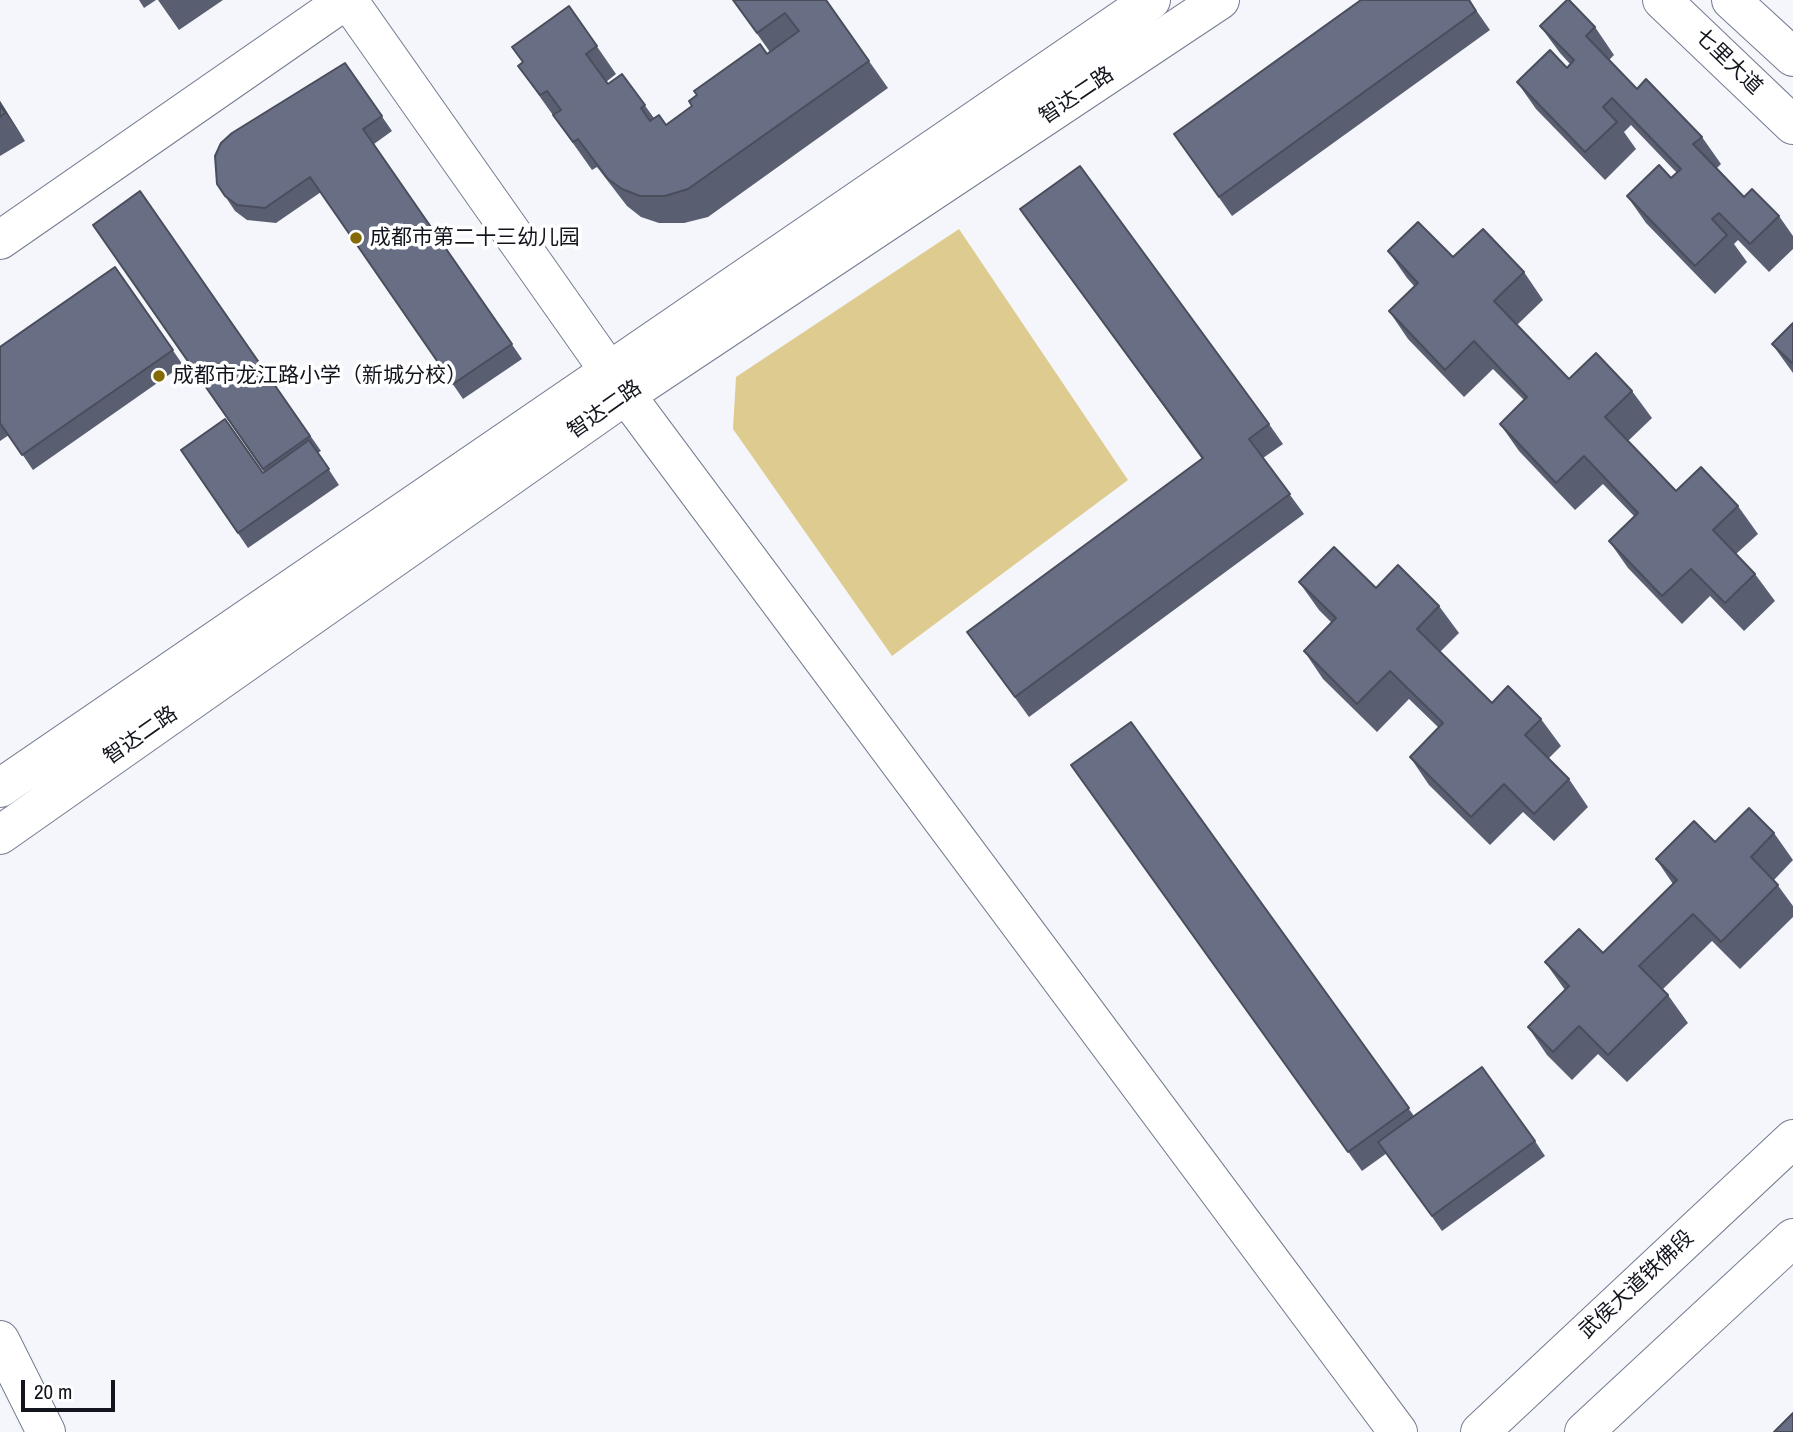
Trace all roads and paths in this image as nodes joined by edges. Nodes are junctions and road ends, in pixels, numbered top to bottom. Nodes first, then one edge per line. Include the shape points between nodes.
1 (347, 0) edge
2 (1151, 0) edge
3 (1220, 0) edge
4 (1662, 0) edge
5 (1731, 0) edge
6 (1793, 57) edge
7 (1793, 125) edge
8 (0, 240) edge
9 (617, 383) junction
10 (0, 788) edge
11 (0, 835) edge
12 (1793, 1139) edge
13 (1793, 1238) edge
14 (0, 1340) edge
15 (46, 1432) edge
16 (1398, 1432) edge
17 (1480, 1432) edge
18 (1584, 1432) edge

1 - 8 street
1 - 9 street
2 - 9 street, 智达二路
3 - 9 street, 智达二路
4 - 7 street, 七里大道
5 - 6 street
9 - 10 street, 智达二路
9 - 11 street, 智达二路
9 - 16 street
12 - 17 street, 武侯大道铁佛段
13 - 18 street
14 - 15 street

